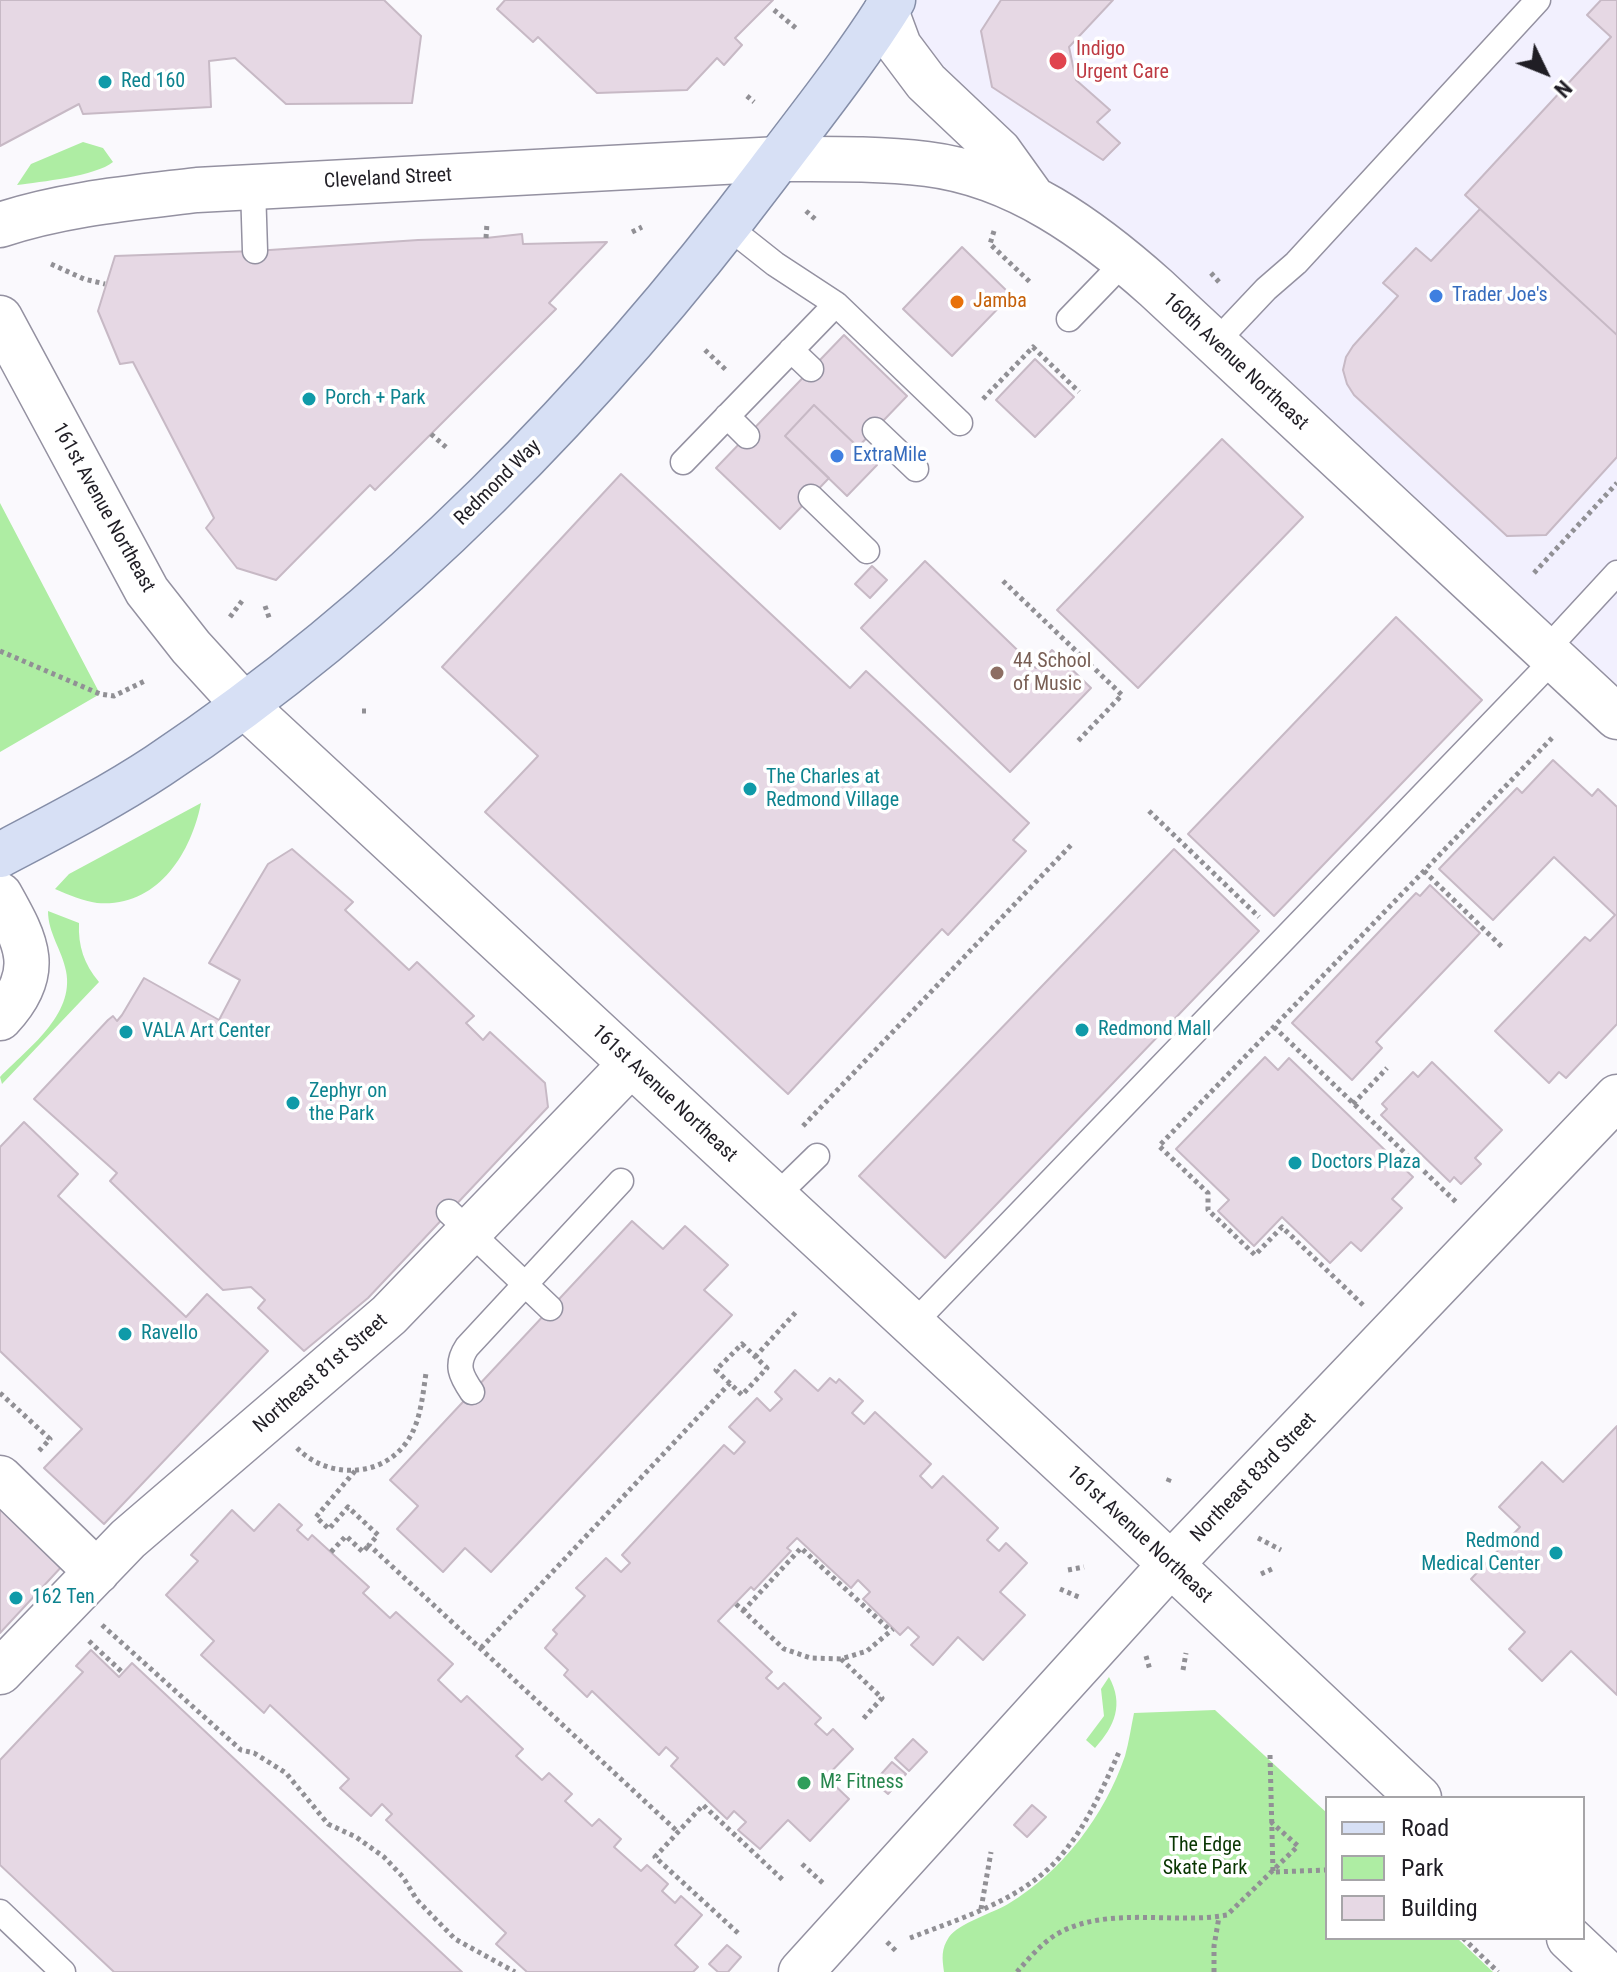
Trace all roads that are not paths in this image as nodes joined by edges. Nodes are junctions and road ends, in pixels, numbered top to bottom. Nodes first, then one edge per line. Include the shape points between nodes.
1 (1538, 0) edge
2 (889, 5) edge
3 (779, 159) junction
4 (253, 187) junction
5 (1034, 199) junction
6 (0, 225) edge
7 (727, 226) junction
8 (255, 251) dead end
9 (1125, 261) junction
10 (836, 304) junction
11 (0, 318) edge
12 (1069, 319) dead end
13 (1215, 343) junction
14 (791, 350) junction
15 (811, 369) dead end
16 (727, 416) junction
17 (960, 423) road end
18 (875, 430) dead end
19 (747, 436) dead end
20 (683, 462) dead end
21 (916, 469) dead end
22 (811, 497) dead end
23 (867, 551) dead end
24 (1617, 573) edge
25 (1550, 655) junction
26 (244, 705) junction
27 (1617, 717) edge
28 (0, 855) edge
29 (0, 895) edge
30 (0, 1018) edge
31 (631, 1064) junction
32 (1617, 1097) edge
33 (817, 1156) dead end
34 (621, 1181) dead end
35 (775, 1197) junction
36 (459, 1222) junction
37 (525, 1284) junction
38 (550, 1308) dead end
39 (913, 1324) junction
40 (472, 1392) dead end
41 (4, 1482) edge
42 (1171, 1564) junction
43 (97, 1572) junction
44 (0, 1672) edge
45 (1417, 1796) edge
46 (0, 1912) edge
47 (1571, 1940) edge
48 (63, 1972) edge
49 (801, 1972) edge
50 (1605, 1972) edge

1 - 13 lane via 1296,263
2 - 3 main road, Redmond Way
2 - 5 street via 899,46 926,82 999,151
3 - 4 street, Cleveland Street
3 - 5 street, 160th Avenue Northeast via 930,164 994,181
3 - 7 main road, Redmond Way
4 - 6 street, Cleveland Street via 110,200
4 - 8 lane
5 - 9 street, 160th Avenue Northeast
7 - 10 lane
7 - 26 main road, Redmond Way via 606,370 500,482 378,595
9 - 12 lane
9 - 13 street, 160th Avenue Northeast
10 - 14 lane
10 - 17 lane
11 - 26 street, 161st Avenue Northeast via 147,591
13 - 25 street, 160th Avenue Northeast
14 - 15 lane
14 - 16 lane
16 - 19 lane
16 - 20 lane
18 - 21 lane
22 - 23 lane
24 - 25 lane
25 - 27 street, 160th Avenue Northeast
25 - 39 lane
26 - 28 main road, Redmond Way via 121,789
26 - 31 street, 161st Avenue Northeast
29 - 30 street via 24,940 28,963 24,984
31 - 35 street, 161st Avenue Northeast
31 - 36 street, Northeast 81st Street
32 - 42 street, Northeast 83rd Street
33 - 35 lane
34 - 37 lane
35 - 39 street, 161st Avenue Northeast
36 - 37 lane
36 - 43 street, Northeast 81st Street via 389,1315 128,1539
37 - 38 lane
37 - 40 lane via 463,1354 460,1374
39 - 42 street, 161st Avenue Northeast
41 - 43 street
42 - 45 street, 161st Avenue Northeast
42 - 49 street, Northeast 83rd Street
43 - 44 street, Northeast 81st Street
46 - 48 lane
47 - 50 street

